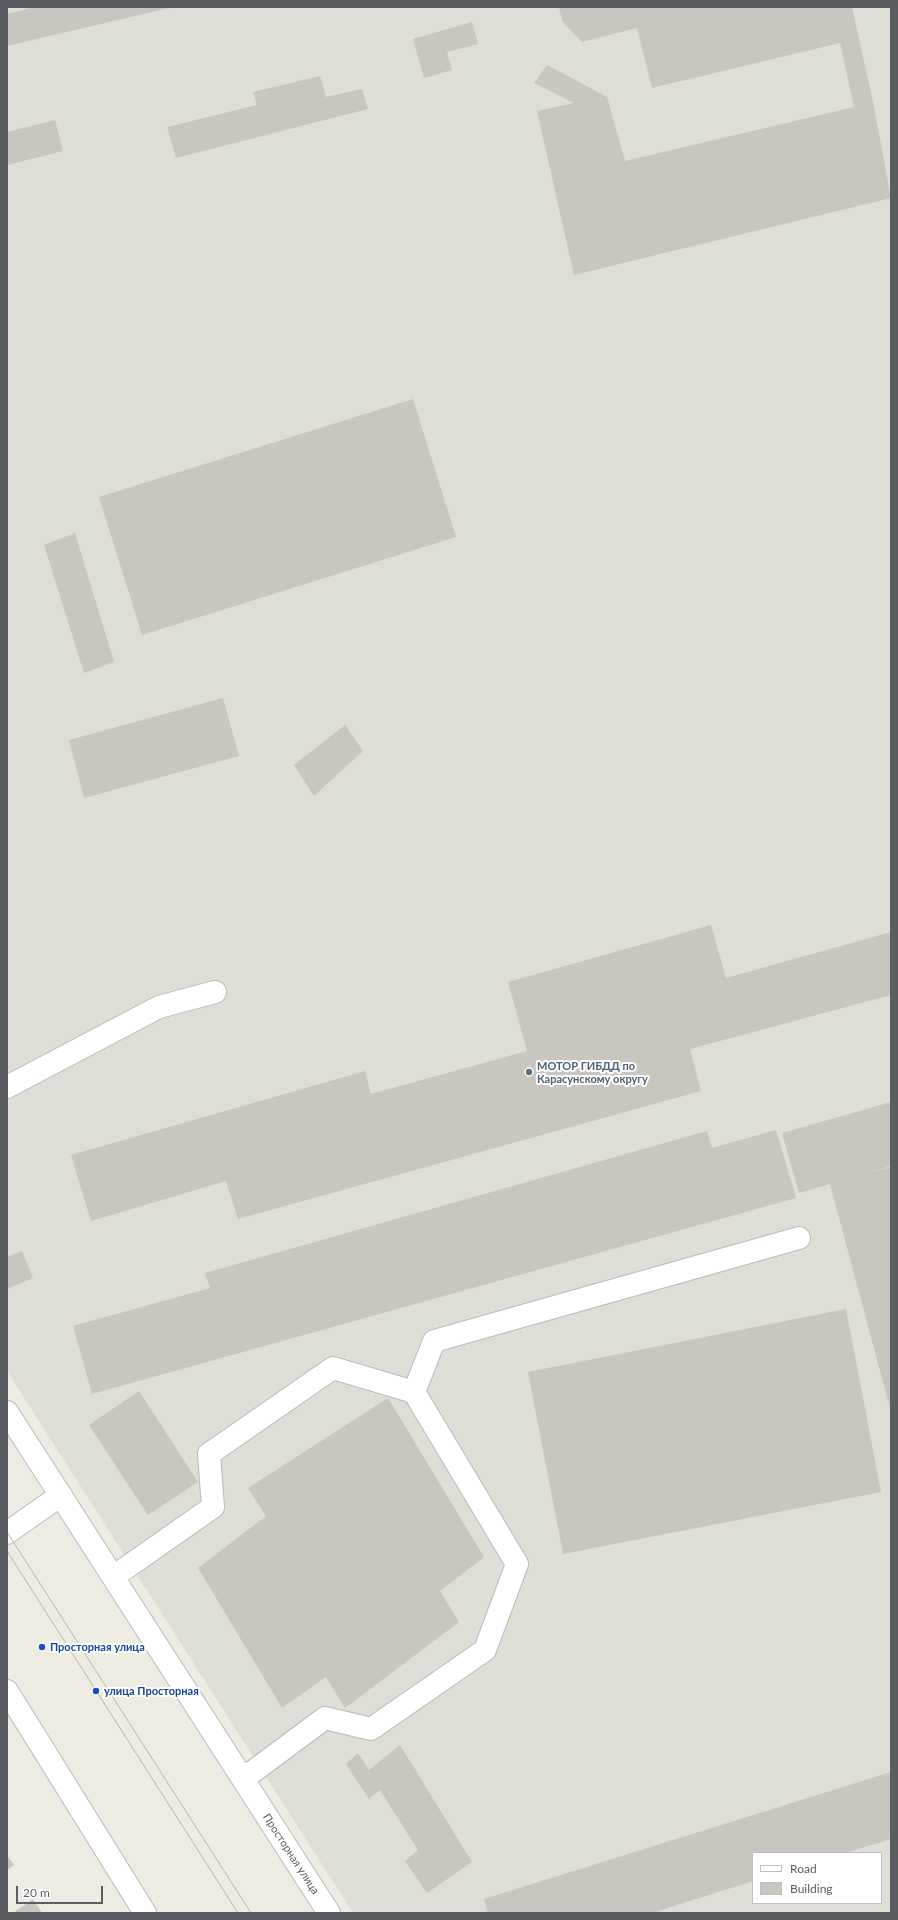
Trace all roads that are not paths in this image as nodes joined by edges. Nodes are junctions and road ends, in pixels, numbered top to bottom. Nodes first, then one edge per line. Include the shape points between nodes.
1 (215, 992) dead end
2 (7, 1087) edge
3 (799, 1238) dead end
4 (414, 1392) junction
5 (7, 1412) edge
6 (61, 1495) junction
7 (7, 1533) edge
8 (113, 1578) junction
9 (7, 1691) edge
10 (243, 1779) junction
11 (145, 1913) edge
12 (329, 1913) edge

1 - 2 street via 160,1007
3 - 4 street via 434,1341
4 - 8 street via 333,1368 209,1454 213,1507
4 - 10 street via 517,1564 485,1650 371,1728 325,1718
5 - 6 street, Просторная улица
6 - 7 street
6 - 8 street, Просторная улица
8 - 10 street, Просторная улица
9 - 11 street
10 - 12 street, Просторная улица

